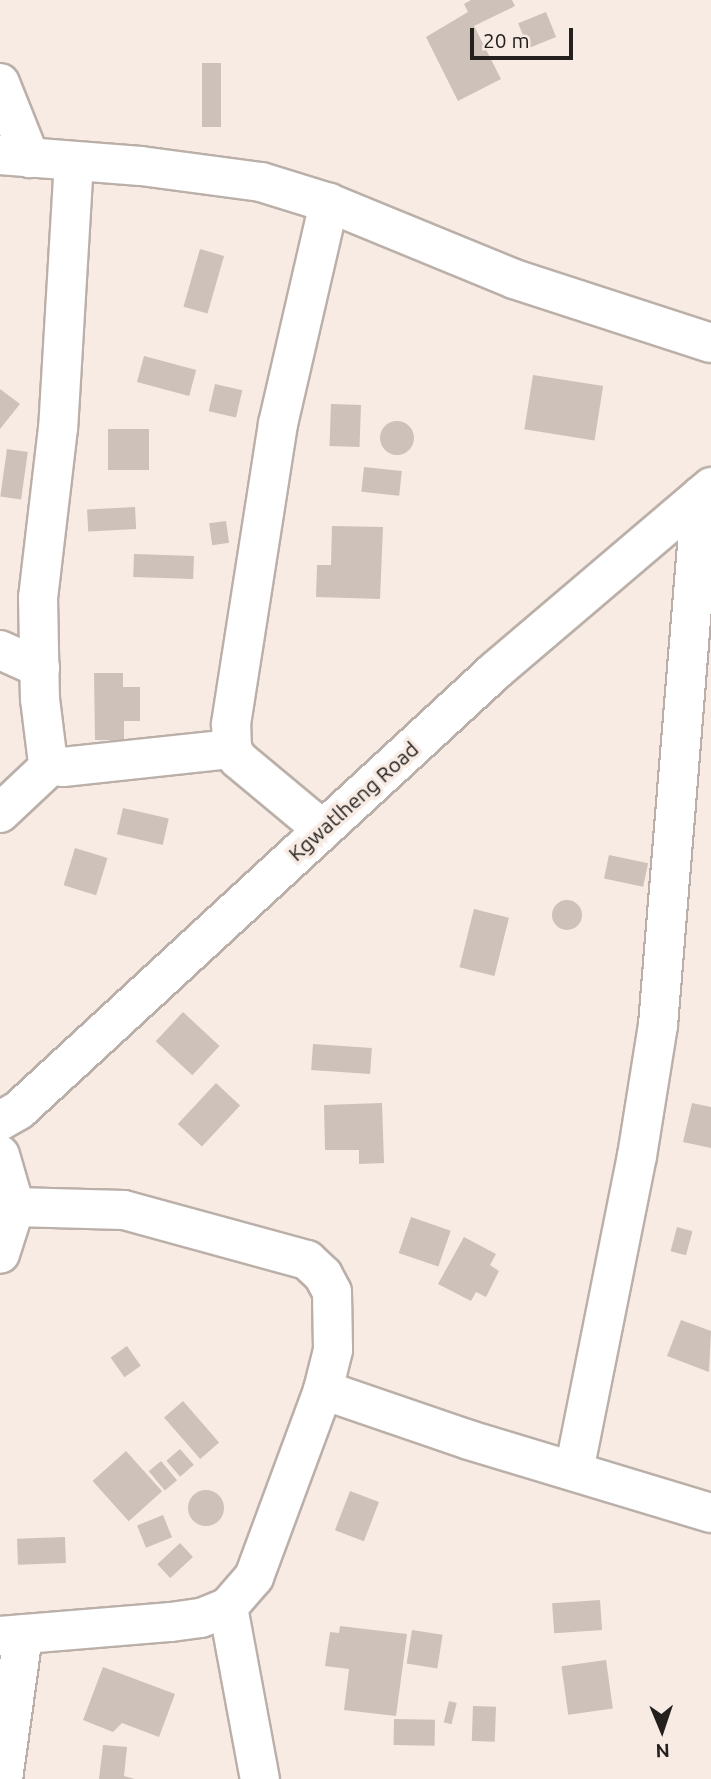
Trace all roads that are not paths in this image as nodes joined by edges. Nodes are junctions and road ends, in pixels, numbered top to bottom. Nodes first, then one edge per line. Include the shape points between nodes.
1 (0, 83) edge
2 (15, 157) edge
3 (74, 161) junction
4 (329, 203) junction
5 (711, 343) edge
6 (706, 491) edge
7 (0, 650) edge
8 (40, 668) junction
9 (232, 749) junction
10 (52, 764) junction
11 (0, 813) edge
12 (322, 829) junction
13 (0, 1121) edge
14 (0, 1155) edge
15 (15, 1207) junction
16 (0, 1254) edge
17 (323, 1390) junction
18 (574, 1471) junction
19 (711, 1513) edge
20 (228, 1606) junction
21 (12, 1635) edge
22 (2, 1779) edge
23 (260, 1779) edge

1 - 2 street
2 - 3 street
3 - 4 street via 261,182
3 - 8 street via 58,428 38,597
4 - 5 street via 514,279
4 - 9 street via 278,424 231,724
6 - 12 street, Kgwatlheng Road via 495,671
6 - 18 street via 658,1025 637,1156
7 - 8 street
8 - 10 street via 47,755
9 - 10 street via 63,767
9 - 12 street
10 - 11 street
12 - 13 street, Kgwatlheng Road via 19,1110
14 - 15 street
15 - 16 street
15 - 17 street via 124,1210 307,1260 332,1292 333,1350
17 - 18 street
17 - 20 street via 254,1577
18 - 19 street
20 - 21 street via 201,1618
20 - 23 street
21 - 22 street

